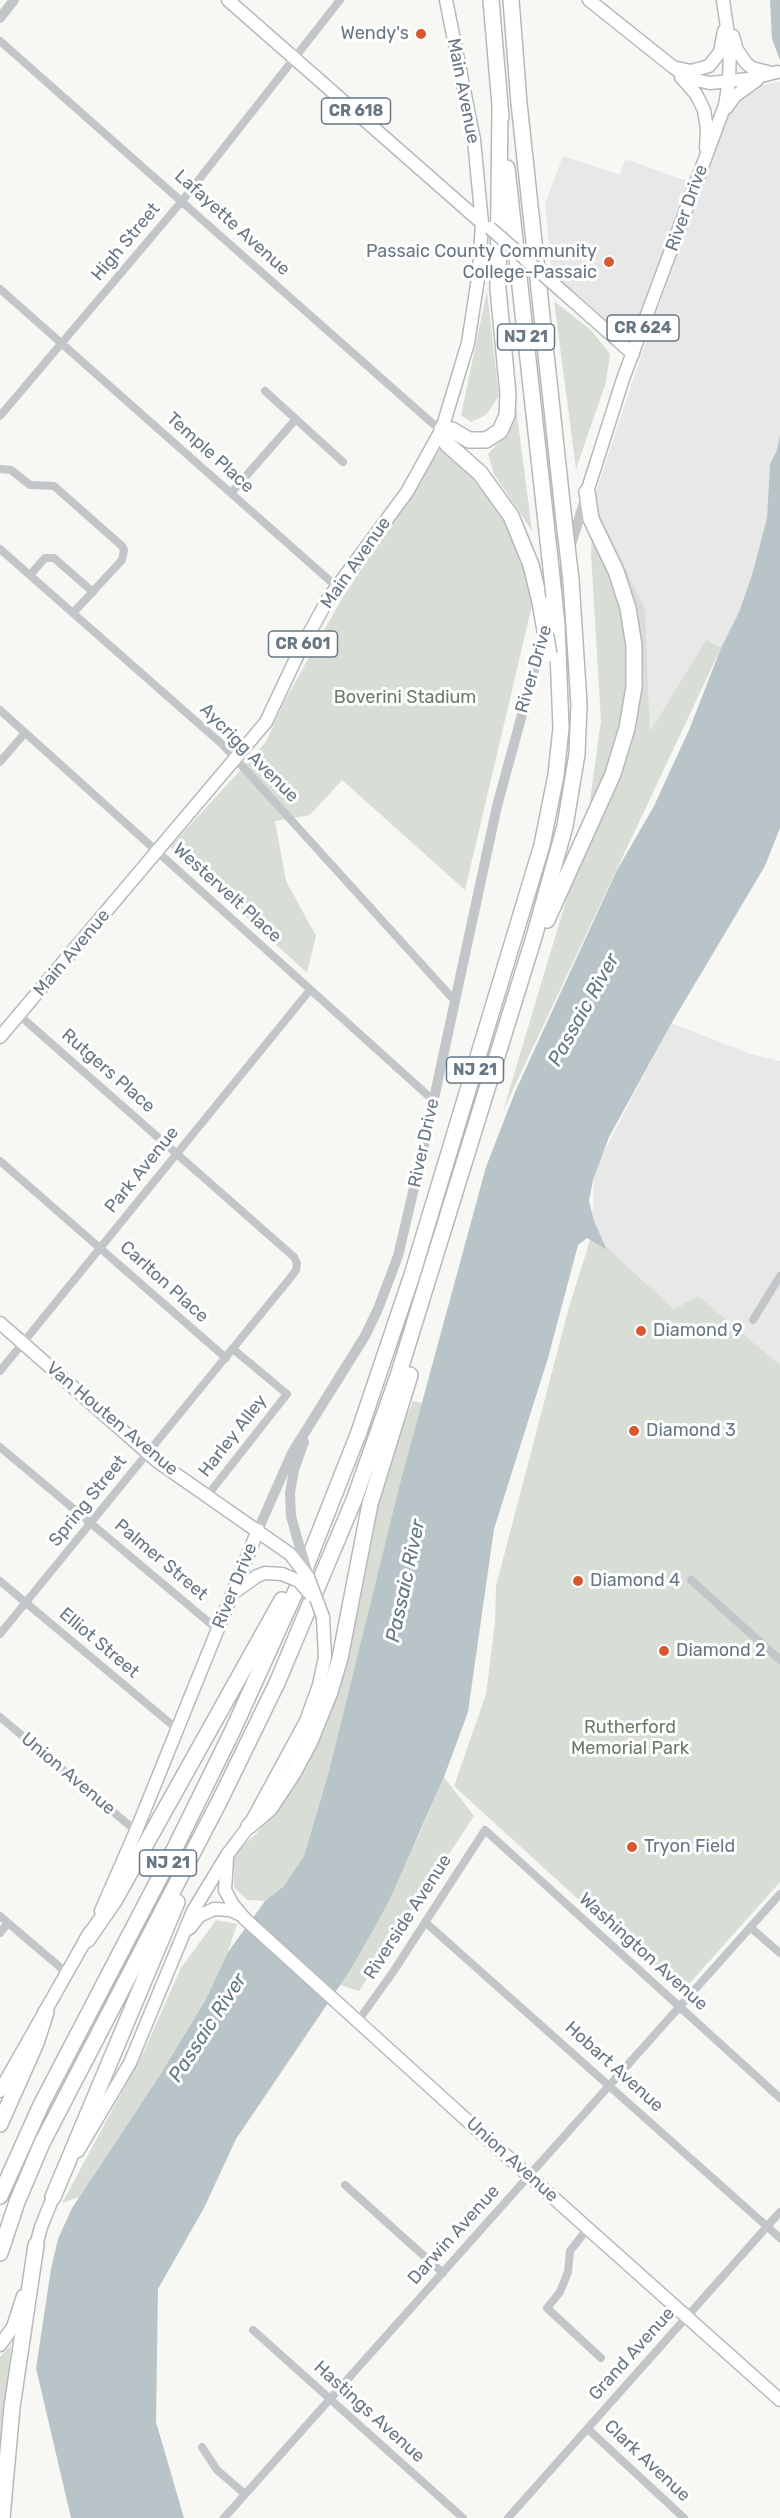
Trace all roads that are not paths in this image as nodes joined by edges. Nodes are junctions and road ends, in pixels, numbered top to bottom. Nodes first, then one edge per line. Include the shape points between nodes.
1 (14, 0) edge
2 (228, 0) edge
3 (340, 0) edge
4 (446, 0) edge
5 (491, 0) edge
6 (510, 0) edge
7 (589, 0) edge
8 (723, 2) edge
9 (0, 18) edge
10 (0, 41) edge
11 (295, 58) junction
12 (673, 67) junction
13 (778, 71) edge
14 (729, 81) junction
15 (500, 107) junction
16 (721, 117) junction
17 (702, 165) junction
18 (182, 201) junction
19 (486, 225) junction
20 (0, 289) edge
21 (62, 343) junction
22 (633, 354) junction
23 (265, 391) dead end
24 (0, 416) edge
25 (296, 419) junction
26 (442, 429) junction
27 (343, 462) dead end
28 (0, 469) edge
29 (587, 492) junction
30 (231, 493) junction
31 (0, 549) edge
32 (30, 575) junction
33 (337, 587) junction
34 (93, 592) junction
35 (74, 614) junction
36 (0, 710) edge
37 (25, 733) junction
38 (559, 752) junction
39 (237, 759) junction
40 (0, 762) edge
41 (157, 853) junction
42 (524, 969) junction
43 (310, 990) junction
44 (455, 1001) junction
45 (18, 1015) junction
46 (0, 1037) edge
47 (433, 1100) junction
48 (178, 1153) junction
49 (0, 1161) edge
50 (448, 1218) junction
51 (101, 1248) junction
52 (780, 1276) edge
53 (291, 1277) joint
54 (753, 1320) dead end
55 (0, 1323) edge
56 (23, 1343) junction
57 (233, 1349) junction
58 (226, 1358) junction
59 (0, 1371) edge
60 (309, 1428) junction
61 (0, 1447) edge
62 (148, 1453) junction
63 (207, 1496) junction
64 (91, 1523) junction
65 (323, 1523) junction
66 (258, 1530) junction
67 (691, 1580) dead end
68 (0, 1581) edge
69 (312, 1586) junction
70 (229, 1601) junction
71 (26, 1603) junction
72 (323, 1617) junction
73 (218, 1629) junction
74 (0, 1634) edge
75 (780, 1660) edge
76 (0, 1717) edge
77 (177, 1729) junction
78 (249, 1826) junction
79 (206, 1829) junction
80 (485, 1830) joint
81 (136, 1831) junction
82 (227, 1855) junction
83 (780, 1894) edge
84 (0, 1916) edge
85 (245, 1919) junction
86 (425, 1922) junction
87 (8, 1923) junction
88 (750, 1927) junction
89 (0, 1933) edge
90 (87, 1940) junction
91 (780, 1953) edge
92 (170, 1963) junction
93 (68, 1974) junction
94 (679, 2007) junction
95 (46, 2012) junction
96 (358, 2021) junction
97 (610, 2085) junction
98 (0, 2091) edge
99 (780, 2098) edge
100 (0, 2124) edge
101 (529, 2175) junction
102 (345, 2185) dead end
103 (0, 2196) edge
104 (53, 2197) junction
105 (780, 2212) edge
106 (768, 2227) junction
107 (588, 2228) junction
108 (780, 2238) edge
109 (36, 2245) junction
110 (0, 2253) edge
111 (443, 2273) junction
112 (687, 2317) junction
113 (253, 2330) dead end
114 (0, 2347) edge
115 (602, 2358) dead end
116 (330, 2399) junction
117 (780, 2400) edge
118 (588, 2429) junction
119 (202, 2447) dead end
120 (244, 2494) junction
121 (230, 2510) junction
122 (3, 2518) edge
123 (224, 2518) edge
124 (239, 2518) edge
125 (463, 2518) edge
126 (508, 2518) edge
127 (684, 2518) edge

1 - 9 street
2 - 11 main road, CR 618
3 - 11 street, High Street
4 - 19 main road, Main Avenue / CR 601 via 474,140
5 - 15 highway, NJ 21
6 - 42 highway, NJ 21, bridge via 579,679 577,754 561,842
7 - 12 main road
8 - 12 main road via 722,43 715,61 701,70
8 - 13 main road via 737,50 746,63 760,72
8 - 14 main road, River Drive / CR 624 via 730,48
10 - 18 street, Lafayette Avenue
11 - 18 street, High Street
11 - 19 main road, CR 618
12 - 14 main road via 700,82
12 - 17 main road via 704,110 707,140
13 - 14 main road
13 - 16 main road via 735,96
14 - 16 main road, River Drive / CR 624
15 - 26 highway via 498,289 507,414 500,431 486,440 469,440
15 - 38 highway, NJ 21, bridge via 557,626
16 - 17 main road, River Drive / CR 624
17 - 22 main road, River Drive / CR 624
18 - 21 street, High Street
18 - 26 street, Lafayette Avenue
19 - 22 main road, CR 618, bridge
19 - 26 main road, Main Avenue / CR 601 via 470,333
20 - 21 street, Temple Place
21 - 24 street, High Street
21 - 30 street, Temple Place
22 - 29 main road, River Drive / CR 624
23 - 25 street
25 - 27 street
25 - 30 street
26 - 33 main road, Main Avenue / CR 601 via 407,492
26 - 38 highway, bridge via 447,444 480,473 510,516 526,548 549,654
28 - 34 street via 11,470 30,486 54,486 120,542 124,550 122,560
29 - 42 highway via 591,519 616,571 628,608 635,666 631,707 613,774
29 - 44 street, River Drive / CR 624 via 496,806
30 - 33 street, Temple Place
31 - 32 street, Aycrigg Avenue
32 - 34 street via 45,558 54,558
32 - 35 street, Aycrigg Avenue
33 - 39 main road, Main Avenue / CR 601 via 299,652 267,722
34 - 35 street
35 - 39 street, Aycrigg Avenue
36 - 37 street, Westervelt Place
37 - 40 street
37 - 41 street, Westervelt Place
38 - 65 highway, NJ 21 via 547,822 517,932 402,1308
39 - 41 main road, Main Avenue / CR 601
39 - 44 street, Aycrigg Avenue
41 - 43 street, Westervelt Place
41 - 45 main road, Main Avenue / CR 601
42 - 50 highway, NJ 21
43 - 47 street, Westervelt Place
43 - 48 street, Park Avenue
44 - 47 street, River Drive / CR 624
45 - 46 main road, Main Avenue / CR 601
45 - 48 street, Rutgers Place
47 - 60 street, River Drive / CR 624 via 390,1280 365,1336
48 - 51 street, Park Avenue
48 - 53 street, Rutgers Place via 294,1257 296,1270
49 - 51 street, Carlton Place
50 - 78 highway via 419,1344 367,1515 330,1692 293,1773 270,1808
50 - 79 highway, NJ 21 via 399,1376 330,1561 277,1683
51 - 56 street, Park Avenue
51 - 58 street, Carlton Place
52 - 54 street
53 - 57 street, Spring Street
55 - 56 main road, Van Houten Avenue
56 - 59 street, Park Avenue
56 - 62 main road, Van Houten Avenue
57 - 58 street, Spring Street
57 - 63 street, Harley Alley via 287,1394
58 - 62 street, Spring Street
60 - 66 street, River Drive / CR 624 via 285,1466
60 - 69 street, CR 624, bridge via 290,1493 291,1516
61 - 64 street, Palmer Street
62 - 63 main road, Van Houten Avenue
62 - 64 street, Spring Street
63 - 66 main road, Van Houten Avenue
64 - 71 street, Spring Street
64 - 73 street, Palmer Street
65 - 90 highway via 114,1901
65 - 103 highway, NJ 21 via 232,1732 41,2105
66 - 69 main road, Van Houten Avenue, bridge via 290,1554
66 - 70 main road, River Drive / CR 624
67 - 75 street
68 - 71 street, Elliot Street
69 - 72 main road, CR 624, bridge
70 - 72 main road, bridge via 249,1579 265,1573 282,1574 306,1588
70 - 73 main road, River Drive / CR 624
71 - 74 street, Spring Street
71 - 77 street, Elliot Street
72 - 78 main road, CR 624 via 325,1657 313,1703 290,1755
73 - 77 main road, River Drive / CR 624
76 - 81 street, Union Avenue
77 - 81 main road, River Drive / CR 624
78 - 82 main road, CR 624
79 - 104 highway
79 - 110 highway, NJ 21 via 42,2143
80 - 86 street, Riverside Avenue
80 - 94 street, Washington Avenue
81 - 90 main road, River Drive / CR 624
82 - 85 main road via 225,1890
82 - 92 main road, CR 624 via 193,1911
83 - 88 street, Darwin Avenue
84 - 87 street
85 - 92 main road via 221,1908 206,1911 194,1923
85 - 96 main road, Union Avenue
86 - 96 street, Riverside Avenue
86 - 97 street, Hobart Avenue
87 - 89 street
87 - 93 street
88 - 91 street
88 - 94 street, Darwin Avenue
90 - 93 main road, River Drive / CR 624
92 - 104 main road, CR 624 via 130,2063
93 - 95 main road, River Drive / CR 624
94 - 97 street, Darwin Avenue
94 - 99 street, Washington Avenue
95 - 98 main road, River Drive / CR 624
95 - 100 highway
96 - 101 main road, Union Avenue
97 - 101 street, Darwin Avenue
97 - 106 street, Hobart Avenue
101 - 107 main road, Union Avenue
101 - 111 street, Darwin Avenue
102 - 111 street
104 - 109 main road, CR 624
105 - 106 street, Grand Avenue
106 - 108 street, Hobart Avenue
106 - 112 street, Grand Avenue
107 - 112 main road, Union Avenue
107 - 115 street via 570,2251 568,2272 560,2292 547,2308
109 - 114 main road, CR 624 via 13,2327
109 - 122 highway via 12,2407
111 - 116 street, Darwin Avenue
112 - 117 main road, Union Avenue
112 - 118 street, Grand Avenue
113 - 116 street, Hastings Avenue
116 - 120 street, Darwin Avenue
116 - 125 street, Hastings Avenue
118 - 126 street, Grand Avenue
118 - 127 street, Clark Avenue
119 - 120 street via 217,2470
120 - 121 street, Darwin Avenue
121 - 123 street, Darwin Avenue
121 - 124 street

